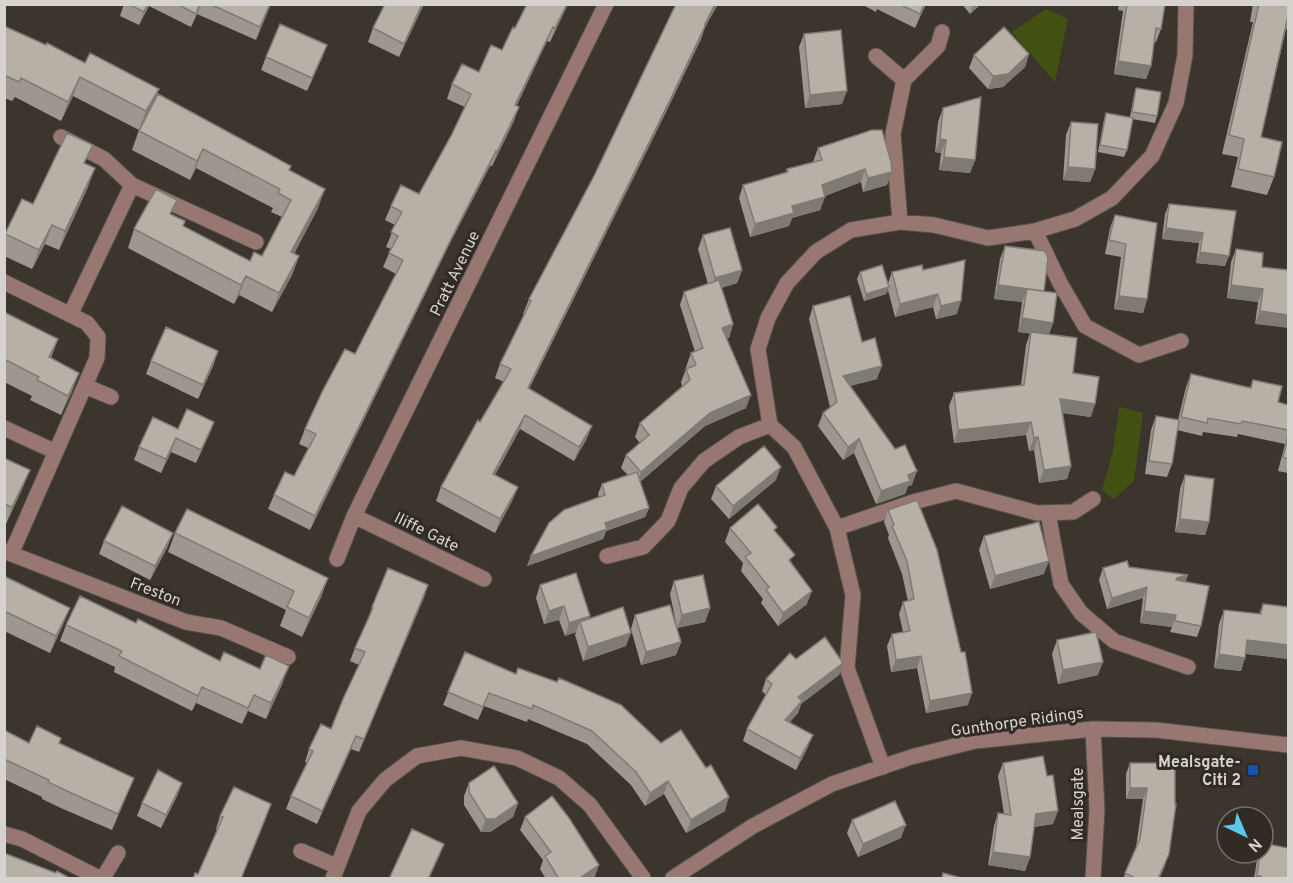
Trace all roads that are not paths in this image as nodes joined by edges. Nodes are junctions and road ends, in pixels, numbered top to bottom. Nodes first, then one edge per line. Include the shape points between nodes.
1 (606, 4) edge
2 (1186, 4) edge
3 (942, 32) dead end
4 (876, 56) dead end
5 (904, 80) junction
6 (61, 137) dead end
7 (132, 185) junction
8 (900, 222) junction
9 (1035, 231) junction
10 (256, 242) dead end
11 (4, 282) edge
12 (70, 315) junction
13 (1181, 341) dead end
14 (85, 386) junction
15 (111, 398) dead end
16 (770, 425) junction
17 (4, 428) edge
18 (56, 452) junction
19 (1093, 499) dead end
20 (1048, 513) junction
21 (354, 516) junction
22 (837, 528) junction
23 (8, 552) edge
24 (607, 556) dead end
25 (337, 559) dead end
26 (484, 579) dead end
27 (288, 657) dead end
28 (1188, 667) dead end
29 (1093, 729) junction
30 (1288, 745) edge
31 (883, 767) junction
32 (4, 834) edge
33 (301, 851) dead end
34 (118, 853) dead end
35 (335, 872) edge
36 (101, 879) edge
37 (643, 879) edge
38 (673, 879) edge
39 (1093, 879) edge

1 - 21 street, Pratt Avenue
2 - 9 street via 1185,55 1176,103 1152,156 1112,198 1075,219
3 - 5 street via 938,46
4 - 5 street
5 - 8 street via 893,134
6 - 7 street via 104,159
7 - 10 street
7 - 12 street
8 - 9 street via 934,225 988,238
8 - 16 street via 850,230 816,252 788,283 768,318 758,349
9 - 13 street via 1085,326 1140,355
11 - 12 street, Freston
12 - 14 street, Freston via 87,323 98,337 97,358
14 - 15 street
14 - 18 street, Freston
16 - 22 street via 794,447
16 - 24 street via 739,437 704,461 681,488 668,522 643,548
17 - 18 street
18 - 23 street, Freston
19 - 20 street via 1073,512
20 - 22 street via 956,490
20 - 28 street via 1061,584 1081,613 1114,641
21 - 25 street, Pratt Avenue
21 - 26 street, Iliffe Gate
22 - 31 street via 853,595 847,668
23 - 27 street, Freston via 186,622 221,628
29 - 30 street, Gunthorpe Ridings via 1156,730
29 - 31 street, Gunthorpe Ridings via 975,741
29 - 39 street, Mealsgate via 1097,810
31 - 38 street, Gunthorpe Ridings via 803,798
32 - 36 street via 22,839
33 - 35 street
34 - 36 street
35 - 37 street via 359,812 385,780 417,756 461,748 517,758 559,778 590,805

